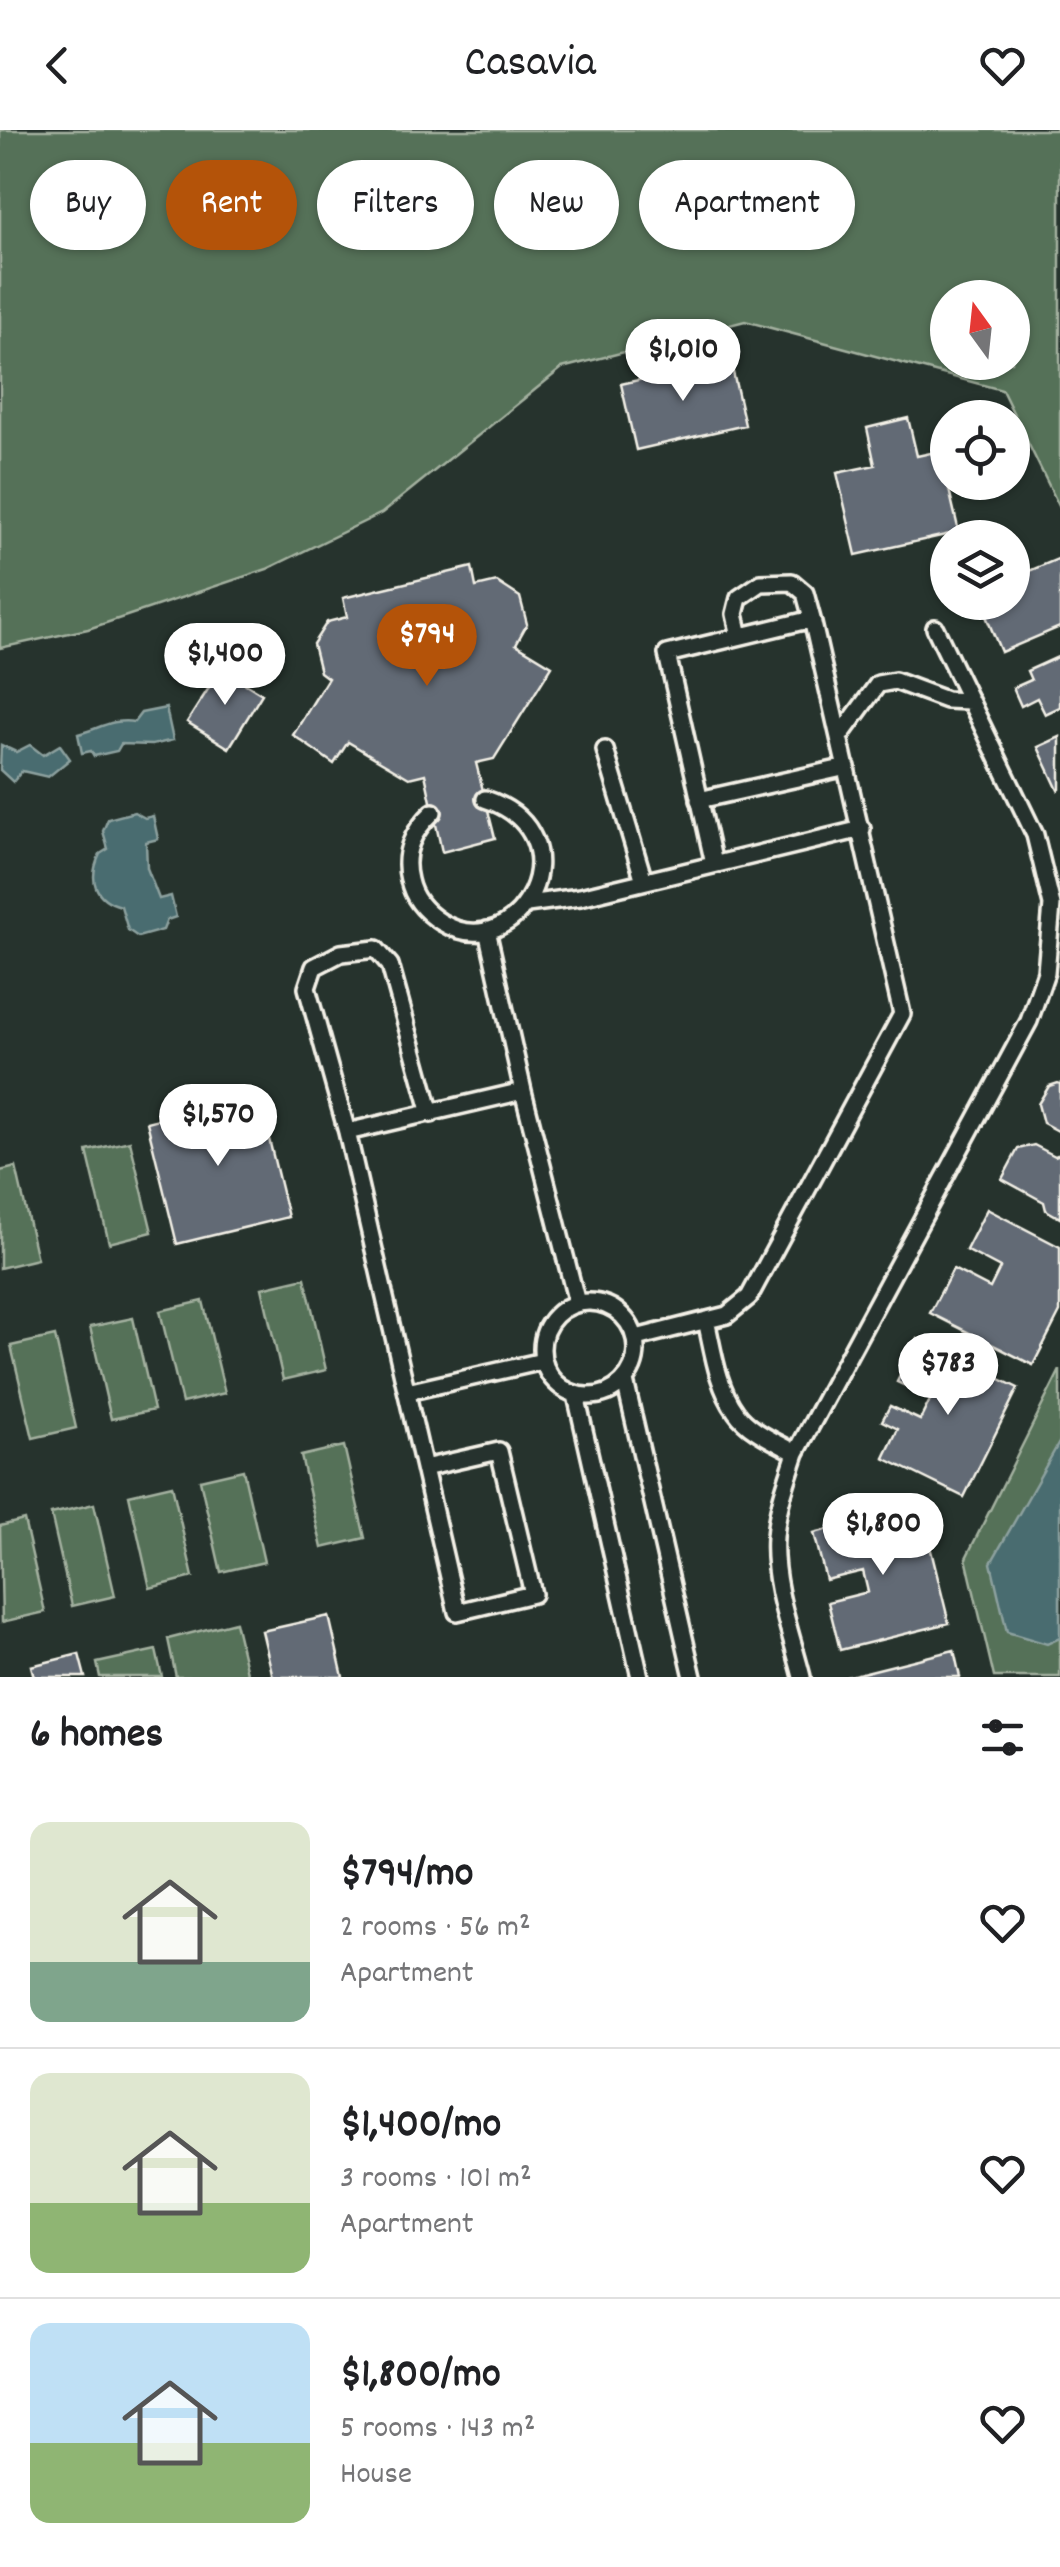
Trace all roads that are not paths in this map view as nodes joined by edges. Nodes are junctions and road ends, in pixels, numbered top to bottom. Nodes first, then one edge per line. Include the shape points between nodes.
1 (812, 619) junction
2 (935, 628) dead end
3 (740, 636) junction
4 (970, 700) junction
5 (840, 736) junction
6 (605, 750) dead end
7 (847, 767) junction
8 (485, 799) dead end
9 (699, 800) junction
10 (433, 812) dead end
11 (862, 829) junction
12 (714, 864) junction
13 (644, 881) junction
14 (527, 904) junction
15 (487, 930) junction
16 (523, 1091) junction
17 (431, 1114) junction
18 (348, 1132) junction
19 (577, 1303) junction
20 (706, 1320) junction
21 (636, 1338) junction
22 (543, 1360) junction
23 (625, 1381) junction
24 (407, 1392) junction
25 (576, 1395) junction
26 (796, 1453) junction
27 (424, 1468) junction
28 (640, 1677) edge
29 (693, 1677) edge
30 (802, 1677) edge

1 - 3 lane
1 - 3 lane via 805,593 792,582 761,583 739,598
1 - 5 lane
2 - 4 lane
3 - 9 lane via 667,654
4 - 5 lane via 946,700 895,681 878,684
4 - 26 lane via 1035,835 1052,905 1046,972 1029,1020
5 - 7 lane
6 - 13 lane
7 - 9 lane
7 - 11 lane
8 - 14 lane via 522,818 535,838 538,883
9 - 12 lane
10 - 15 lane via 418,826 406,864 417,902 448,926
11 - 12 lane
11 - 20 lane via 902,1014 749,1297 727,1315
12 - 13 lane
13 - 14 lane
14 - 15 lane
15 - 16 lane
16 - 17 lane
16 - 19 lane
17 - 18 lane
17 - 18 lane via 390,965 376,950 341,953 314,967 307,988
18 - 24 lane
19 - 21 lane via 620,1312
19 - 22 lane via 552,1319
20 - 21 lane
20 - 26 lane via 736,1413
21 - 23 lane
22 - 24 lane
22 - 25 lane via 554,1382
23 - 25 lane via 602,1395
23 - 29 lane
24 - 27 lane
25 - 28 lane
26 - 30 lane via 774,1540
27 - 27 lane via 457,1612 533,1594 499,1450

